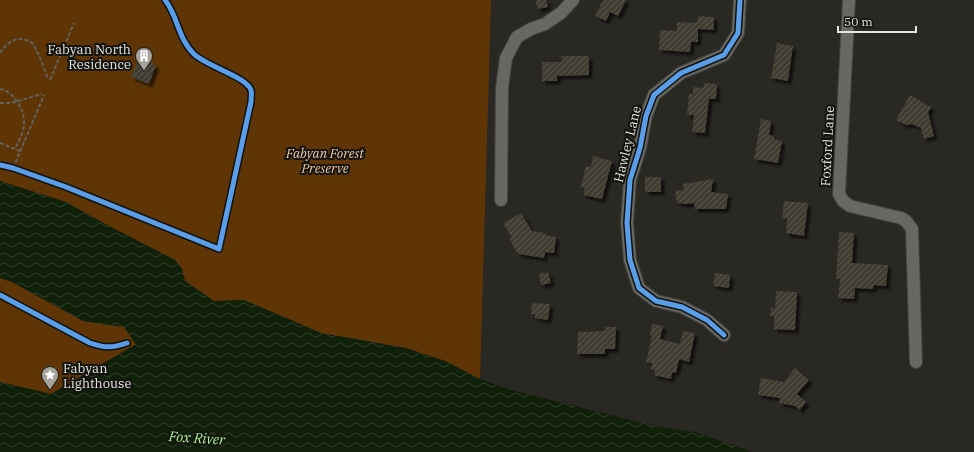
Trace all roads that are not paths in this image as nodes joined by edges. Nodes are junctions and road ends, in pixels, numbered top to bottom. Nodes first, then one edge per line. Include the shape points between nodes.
1 (573, 0) edge
2 (740, 0) edge
3 (849, 0) edge
4 (501, 200) dead end
5 (724, 336) dead end
6 (916, 362) dead end

1 - 4 street via 545,24 517,37 506,58 502,88
2 - 5 street, Hawley Lane via 738,34 724,55 680,73 654,95 630,180 627,223 630,260 639,288 656,301 682,307 707,320
3 - 6 street, Foxford Lane via 839,194 843,202 850,206 901,218 912,229

